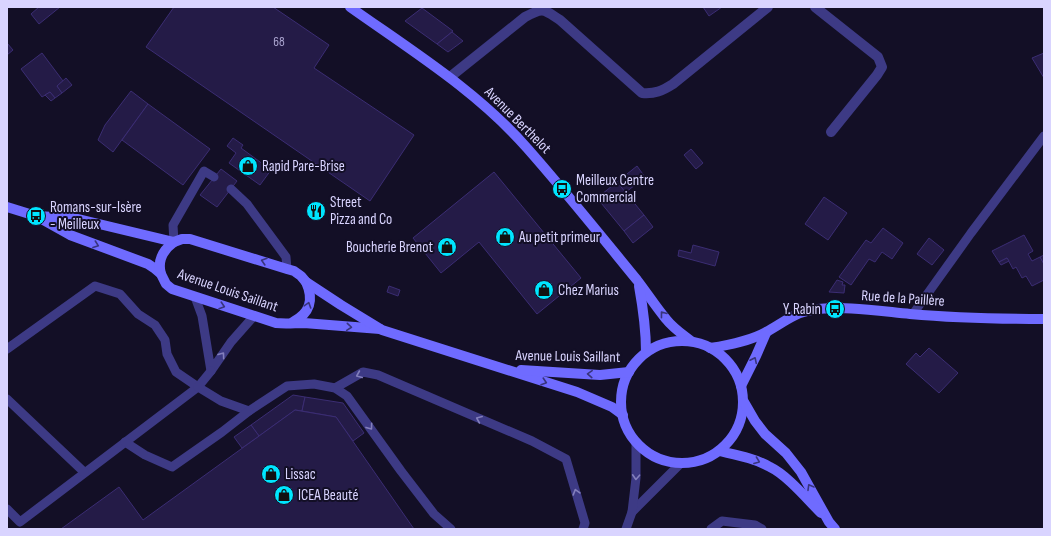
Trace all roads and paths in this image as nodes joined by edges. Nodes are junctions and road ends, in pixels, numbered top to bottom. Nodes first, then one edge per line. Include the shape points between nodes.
1 (350, 7) edge
2 (768, 7) edge
3 (815, 7) edge
4 (540, 9) edge
5 (450, 77) junction
6 (830, 132) dead end
7 (1044, 136) edge
8 (214, 177) dead end
9 (231, 189) dead end
10 (7, 207) edge
11 (36, 216) junction
12 (174, 242) junction
13 (287, 269) junction
14 (161, 274) junction
15 (306, 282) junction
16 (638, 282) junction
17 (195, 297) junction
18 (913, 314) junction
19 (254, 316) junction
20 (1044, 319) edge
21 (292, 322) junction
22 (382, 330) junction
23 (766, 333) junction
24 (691, 341) junction
25 (710, 348) junction
26 (7, 349) edge
27 (646, 352) junction
28 (507, 370) junction
29 (211, 371) junction
30 (629, 372) junction
31 (741, 386) junction
32 (198, 388) junction
33 (335, 388) junction
34 (7, 399) edge
35 (744, 402) junction
36 (249, 411) junction
37 (623, 415) junction
38 (125, 442) junction
39 (636, 442) junction
40 (719, 451) junction
41 (681, 463) junction
42 (84, 472) junction
43 (7, 510) edge
44 (632, 512) junction
45 (832, 525) edge
46 (452, 529) edge
47 (583, 529) edge
48 (626, 529) edge
49 (711, 529) edge
50 (762, 529) edge

1 - 5 main road, Avenue Berthelot
2 - 4 street via 673,84 651,93 642,93 560,20
3 - 6 street via 878,57 882,66
4 - 5 street via 526,17
5 - 16 main road, Avenue Berthelot via 503,122 527,148
7 - 18 lane
8 - 12 lane via 204,171 173,225
9 - 13 lane via 247,204 286,257
10 - 11 main road, Avenue Louis Saillant
11 - 12 main road, Avenue Louis Saillant via 74,218
11 -> 14 main road, Avenue Louis Saillant via 70,235 148,264
13 -> 12 main road, Avenue Louis Saillant via 190,239
12 - 14 main road, Avenue Louis Saillant via 162,253
13 - 15 main road, Avenue Louis Saillant via 294,271
14 - 17 main road, Avenue Louis Saillant via 172,290
21 -> 15 main road, Avenue Louis Saillant via 300,319 309,306 310,289
15 - 22 main road, Avenue Louis Saillant
24 -> 16 main road, Avenue Berthelot via 666,319
16 - 27 main road, Avenue Berthelot via 643,306
17 -> 19 main road, Avenue Louis Saillant
17 - 29 lane via 202,316
18 - 20 main road, Rue de la Paillère
18 - 23 main road, Rue de la Paillère via 848,309 811,310 784,321
19 - 21 main road, Avenue Louis Saillant via 276,323
29 -> 19 lane
21 -> 22 main road, Avenue Louis Saillant
22 - 28 main road, Avenue Louis Saillant
23 - 25 main road, Rue de la Paillère via 729,345
31 -> 23 main road
24 - 25 main road
24 - 27 main road via 660,344
25 - 31 main road via 724,357 735,370
26 - 32 lane via 95,286 120,294 138,314 155,325 165,340 167,354 176,372
27 - 30 main road
30 -> 28 main road, Avenue Louis Saillant via 600,375
28 -> 37 main road, Avenue Louis Saillant via 577,392
29 - 32 lane
30 - 37 main road via 621,400
31 - 35 main road
32 - 36 lane via 221,401
32 - 38 lane
33 - 36 lane via 314,384 287,386
33 -> 46 lane via 347,396 434,514
47 -> 33 lane via 585,523 566,459 532,441 378,375 363,372
34 - 42 lane
35 - 40 main road via 737,429
45 -> 35 main road via 801,472 786,453 764,434
36 - 38 lane via 172,467 145,455
37 - 39 main road
38 - 42 lane
39 - 41 main road via 649,453 664,460
39 -> 44 lane via 636,478
40 - 41 main road via 695,462
40 -> 45 main road via 771,467
41 - 44 lane
42 - 43 lane via 20,522
44 - 48 lane
49 - 50 lane via 722,521 755,525

